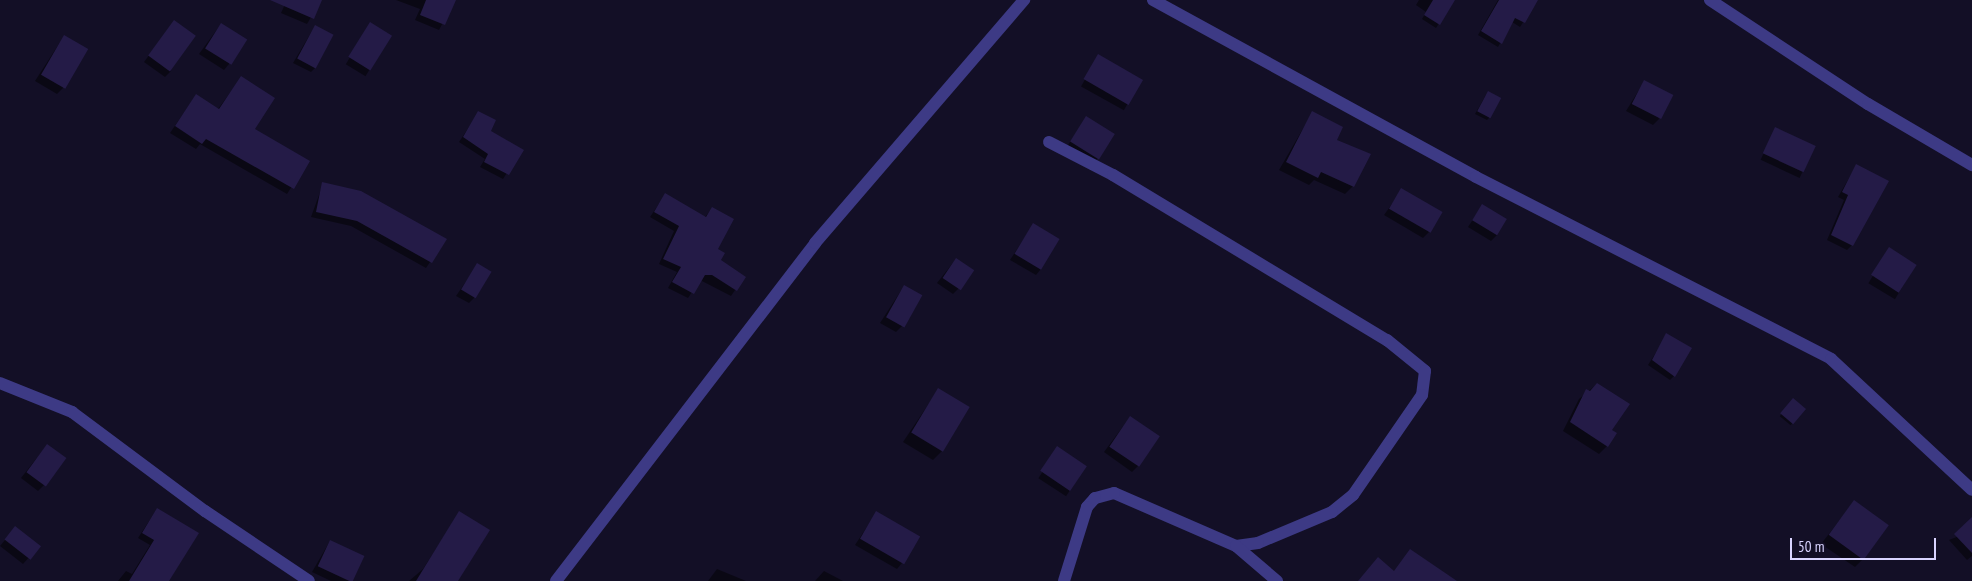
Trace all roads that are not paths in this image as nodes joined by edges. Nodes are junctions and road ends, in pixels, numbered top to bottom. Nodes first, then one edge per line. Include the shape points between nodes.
1 (1024, 0) edge
2 (1153, 0) edge
3 (1710, 0) edge
4 (1049, 142) dead end
5 (1972, 164) edge
6 (0, 383) edge
7 (1972, 490) edge
8 (1236, 546) junction
9 (309, 581) edge
10 (556, 581) edge
11 (1064, 581) edge
12 (1277, 581) edge

1 - 10 street via 815,243
2 - 7 street via 1476,177 1831,359
3 - 5 street via 1868,104
4 - 8 street via 1113,175 1388,340 1425,371 1422,395 1354,495 1332,512 1258,543
6 - 9 street via 72,412 205,512
8 - 11 street via 1114,493 1095,498 1086,507
8 - 12 street

